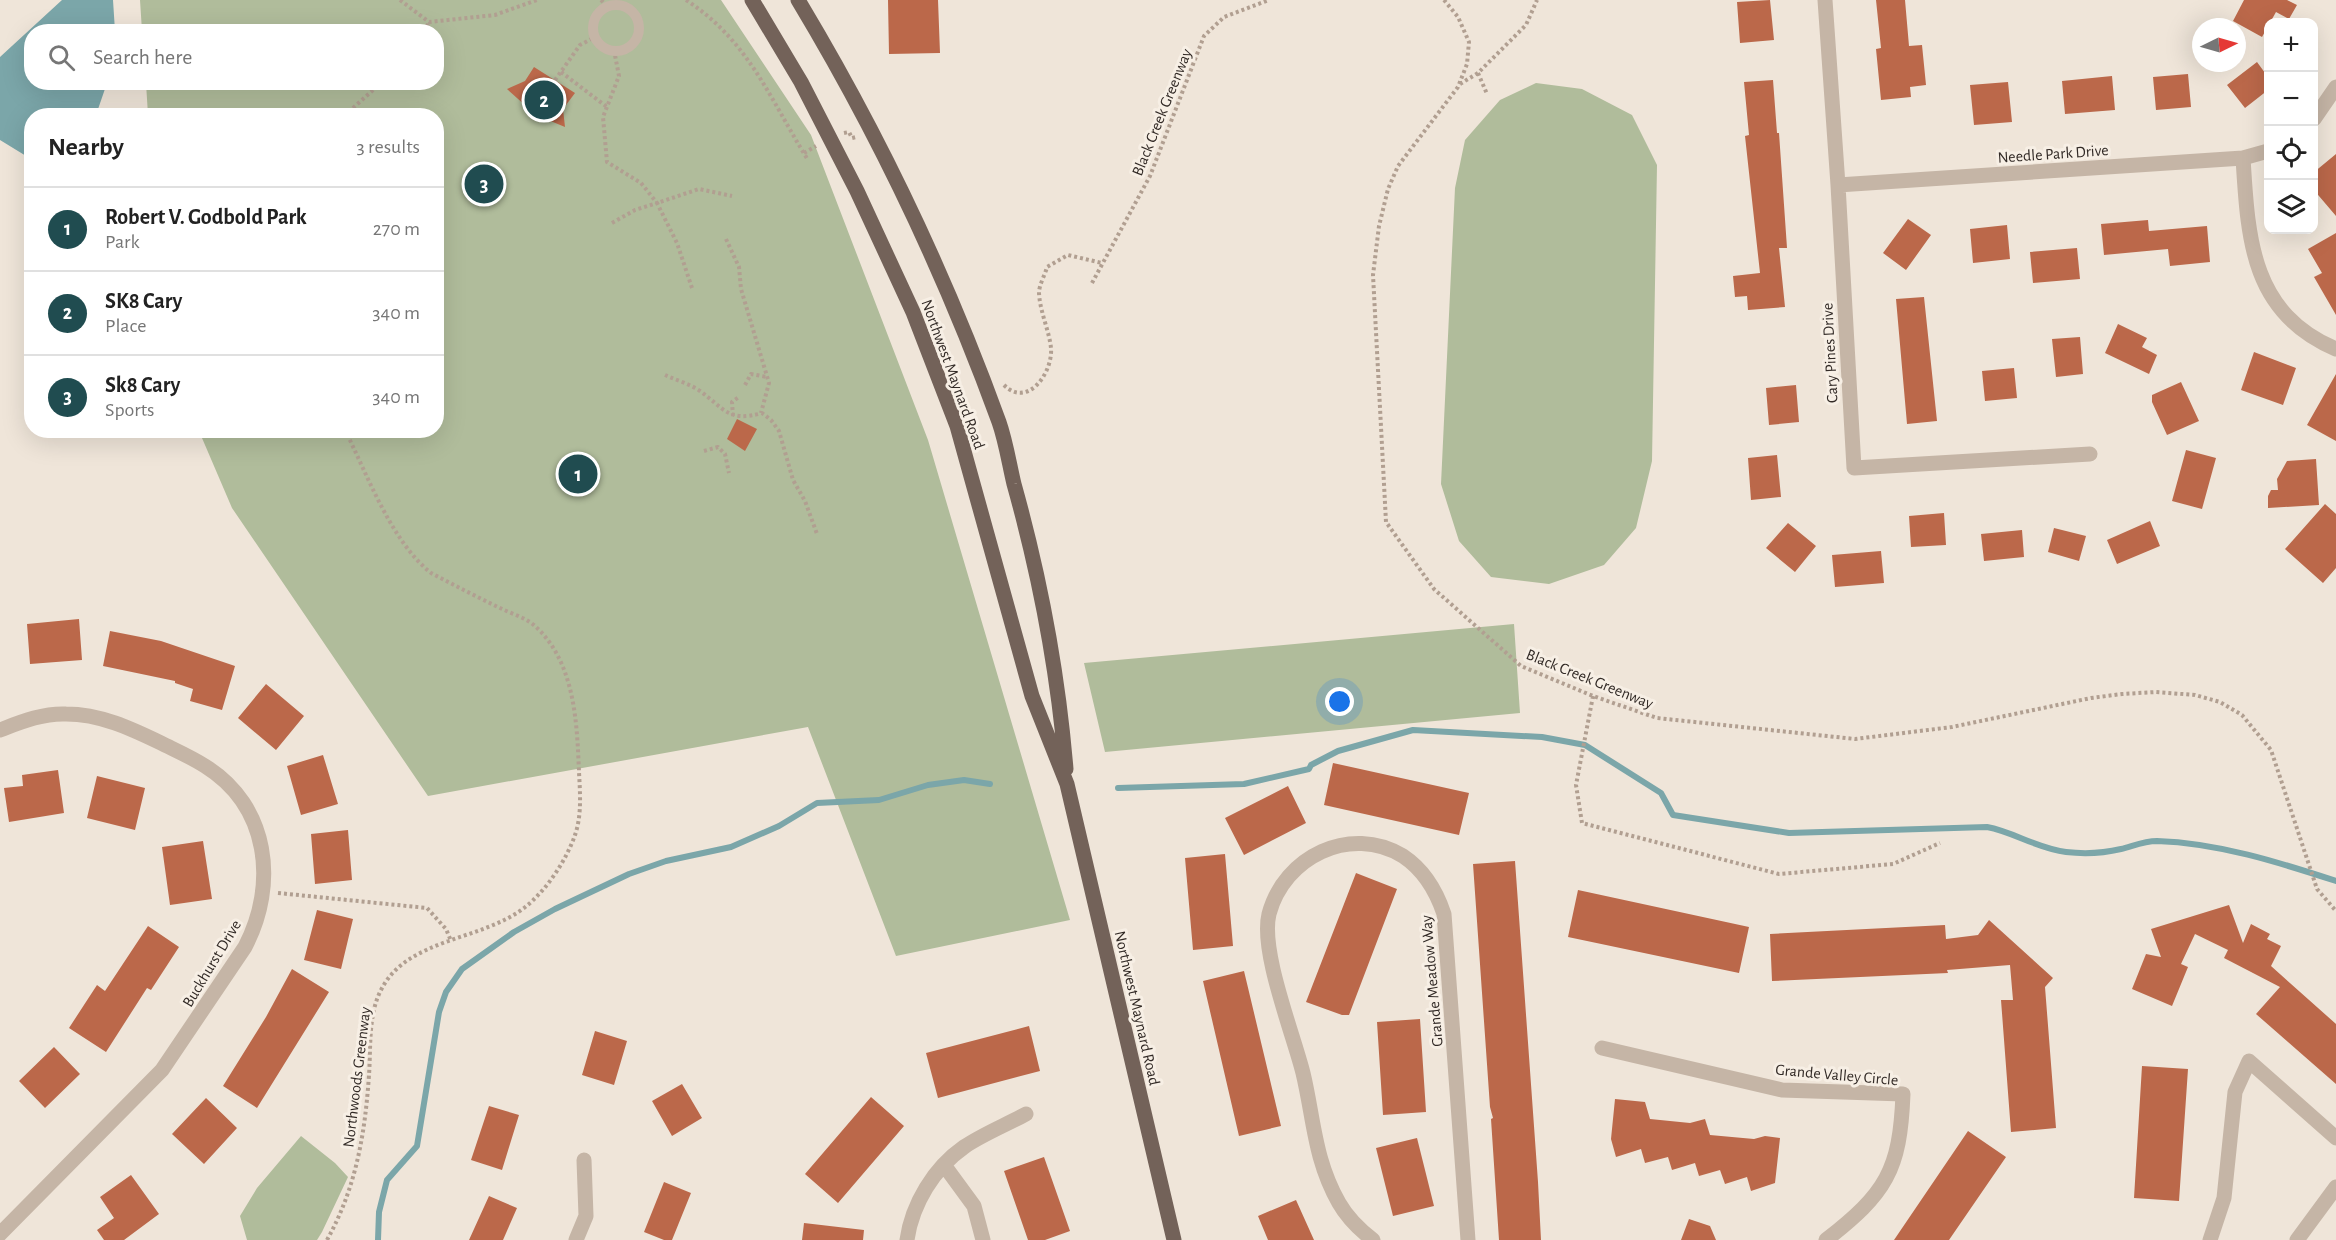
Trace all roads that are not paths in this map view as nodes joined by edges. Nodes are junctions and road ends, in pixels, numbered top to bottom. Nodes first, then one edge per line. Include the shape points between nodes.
1 (752, 0) edge
2 (798, 0) edge
3 (1825, 0) edge
4 (604, 3) edge
5 (2336, 87) edge
6 (2318, 112) edge
7 (2264, 152) edge
8 (2243, 158) junction
9 (1838, 185) junction
10 (2336, 349) edge
11 (2090, 454) dead end
12 (0, 730) edge
13 (1067, 784) junction
14 (1602, 1048) dead end
15 (1026, 1114) dead end
16 (2336, 1138) edge
17 (584, 1160) dead end
18 (945, 1166) junction
19 (2336, 1187) edge
20 (0, 1234) edge
21 (576, 1240) edge
22 (907, 1240) edge
23 (983, 1240) edge
24 (1174, 1240) edge
25 (1372, 1240) edge
26 (1468, 1240) edge
27 (1826, 1240) edge
28 (2210, 1240) edge
29 (2296, 1240) edge

1 - 13 main road, Northwest Maynard Road via 831,138 936,369 957,426 1032,696
2 - 13 main road, Northwest Maynard Road via 825,44 921,233 999,424 1028,531 1053,658
3 - 9 street, Cary Pines Drive
4 - 4 lane via 623,6 638,22 637,37 627,48 605,48 595,37 594,22
5 - 6 street
7 - 8 street, Needle Park Drive
8 - 9 street, Needle Park Drive
8 - 10 street via 2250,234 2261,278 2290,320 2308,335
9 - 11 street, Cary Pines Drive via 1854,468
12 - 20 street, Buckhurst Drive via 47,715 86,714 148,736 206,766 234,794 257,830 265,883 261,910 250,938 174,1055 151,1083
13 - 24 main road, Northwest Maynard Road
14 - 27 street, Grande Valley Circle via 1782,1090 1903,1094 1902,1136 1887,1176 1862,1212
15 - 18 street via 965,1146
16 - 28 street via 2249,1061 2235,1092 2224,1197
17 - 21 street via 586,1216
18 - 22 street via 915,1205
18 - 23 street via 974,1206
19 - 29 street
25 - 26 street, Grande Meadow Way via 1339,1203 1318,1154 1303,1074 1268,941 1268,919 1276,895 1306,858 1338,847 1365,845 1384,848 1417,867 1429,881 1444,914

